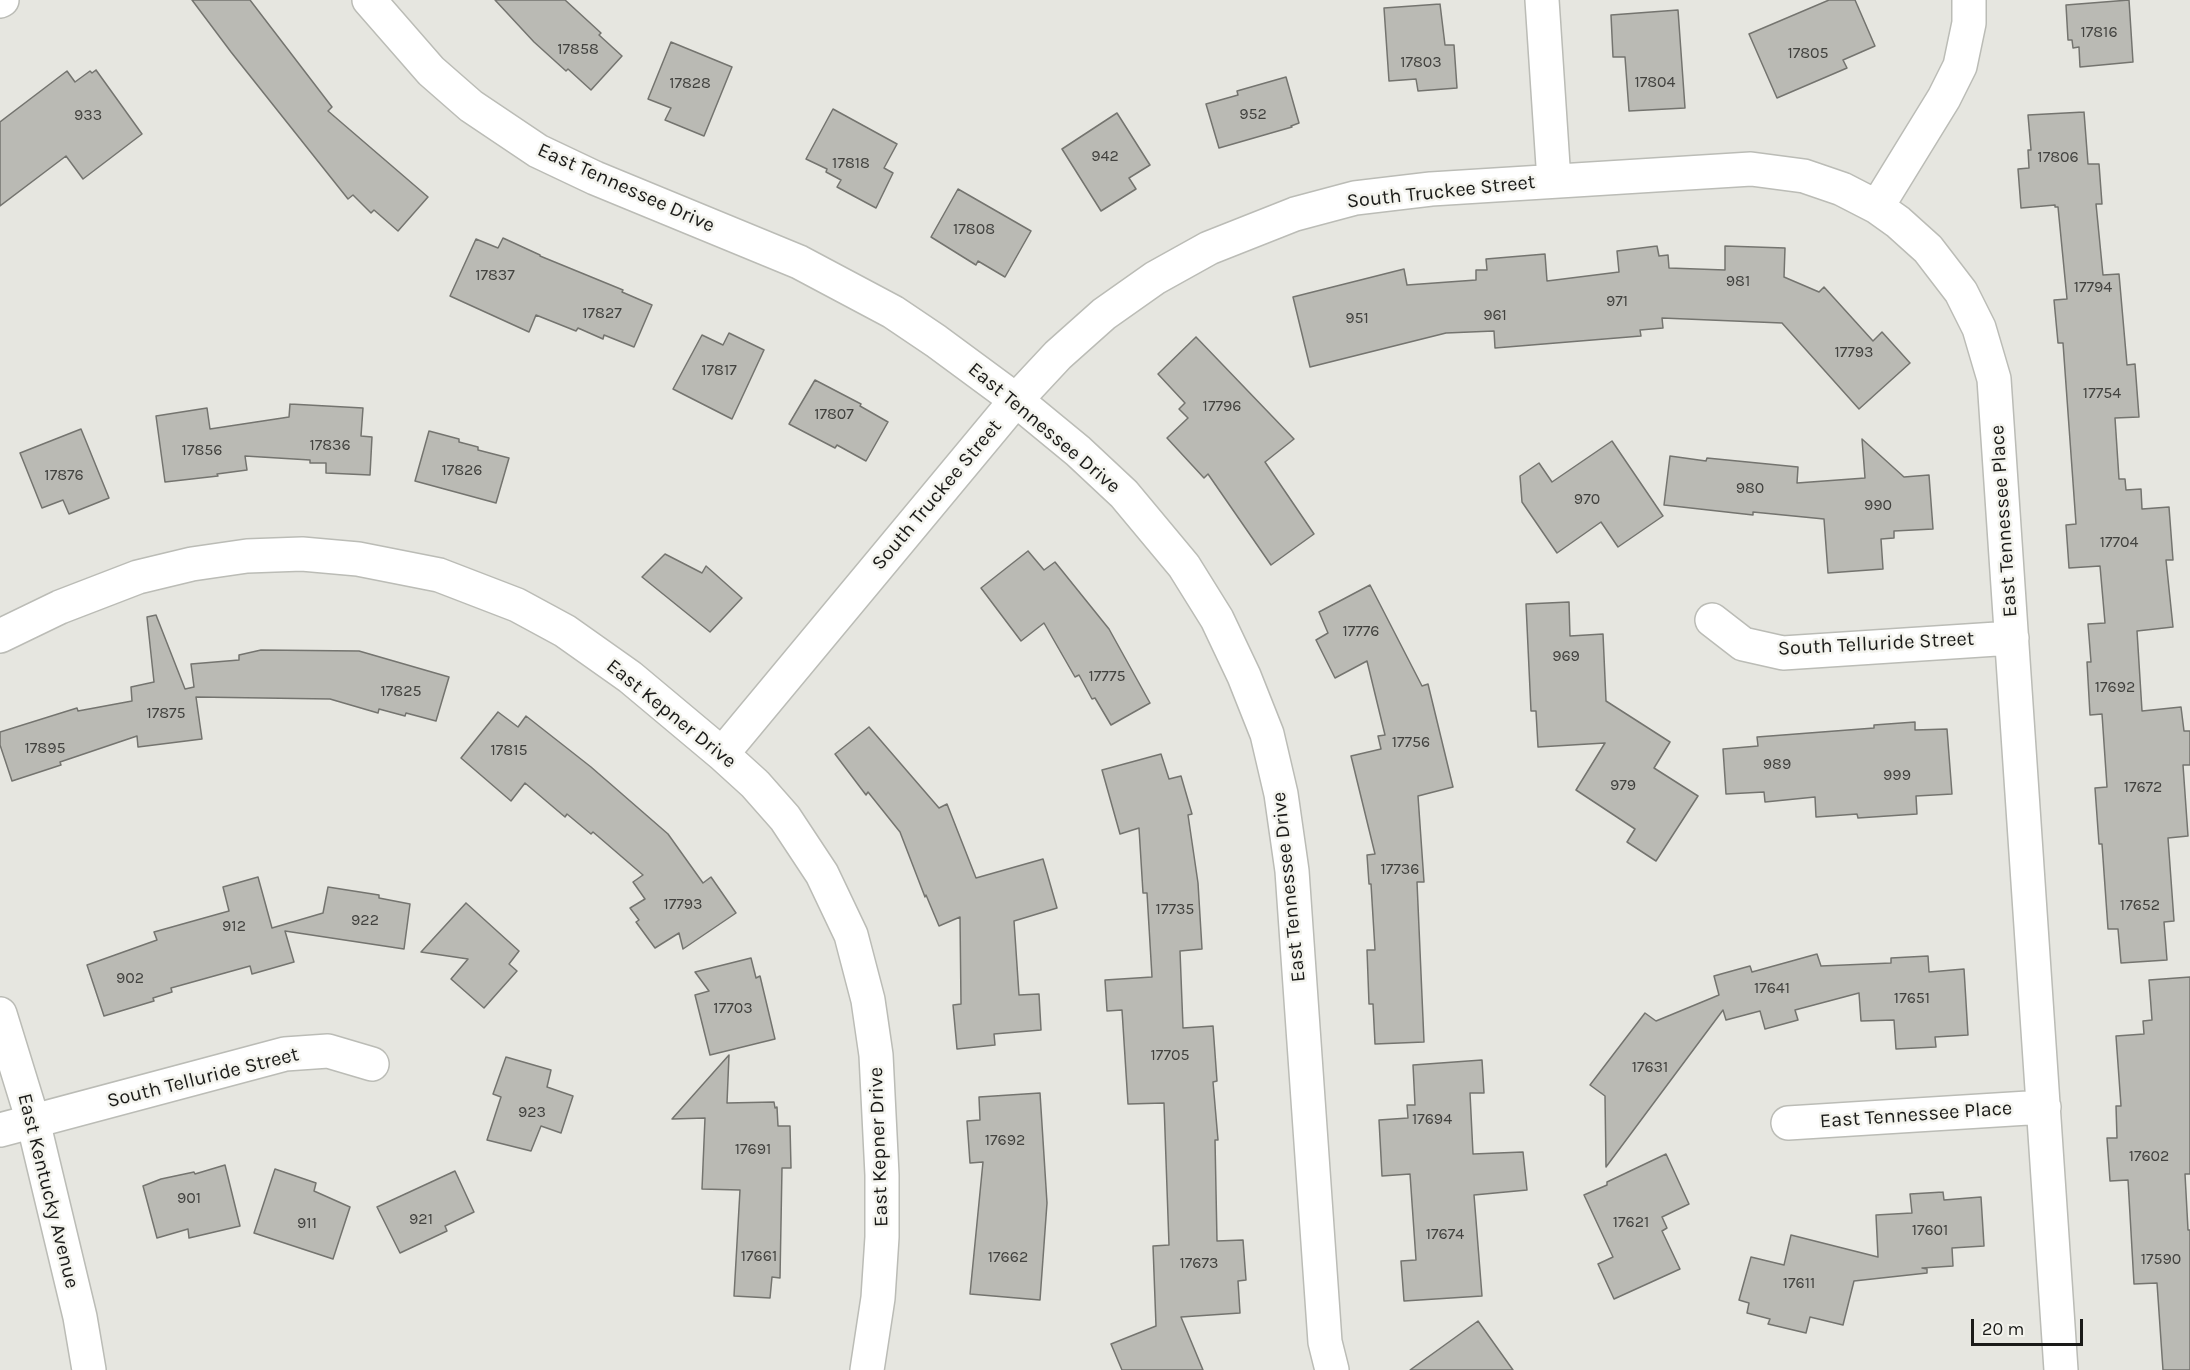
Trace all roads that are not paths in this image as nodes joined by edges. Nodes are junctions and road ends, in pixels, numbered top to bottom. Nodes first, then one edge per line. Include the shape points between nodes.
1 (369, 0) edge
2 (1542, 0) edge
3 (1970, 0) edge
4 (1554, 180) junction
5 (1877, 207) junction
6 (1016, 400) junction
7 (1712, 620) dead end
8 (0, 636) edge
9 (2012, 638) junction
10 (722, 754) junction
11 (0, 1014) edge
12 (372, 1064) dead end
13 (2044, 1107) junction
14 (33, 1121) junction
15 (1788, 1124) dead end
16 (0, 1130) edge
17 (89, 1370) edge
18 (867, 1370) edge
19 (1332, 1370) edge
20 (2061, 1370) edge

1 - 6 street, East Tennessee Drive via 431,70 471,106 538,151 799,262 892,312
2 - 4 street
3 - 5 street via 1960,66
4 - 5 street, South Truckee Street via 1751,169 1804,176
4 - 6 street, South Truckee Street via 1355,198 1295,214 1209,248 1155,278 1104,314 1058,354
5 - 9 street, East Tennessee Place via 1928,249 1961,292 1979,328 1994,379
6 - 10 street, South Truckee Street
6 - 19 street, East Tennessee Drive via 1124,494 1184,566 1221,628 1266,734 1281,794 1292,871 1325,1342
7 - 9 street, South Telluride Street via 1743,644 1783,653
8 - 10 street, East Kepner Drive via 138,577 192,564 302,554 357,559 439,575 536,615 630,677
9 - 13 street, East Tennessee Place
10 - 18 street, East Kepner Drive via 785,818 822,874 851,935 868,1000 876,1055 882,1237
11 - 14 street, East Kentucky Avenue
12 - 14 street, South Telluride Street via 328,1051 285,1054
13 - 15 street, East Tennessee Place
13 - 20 street, East Tennessee Place
14 - 16 street, South Telluride Street
14 - 17 street, East Kentucky Avenue

